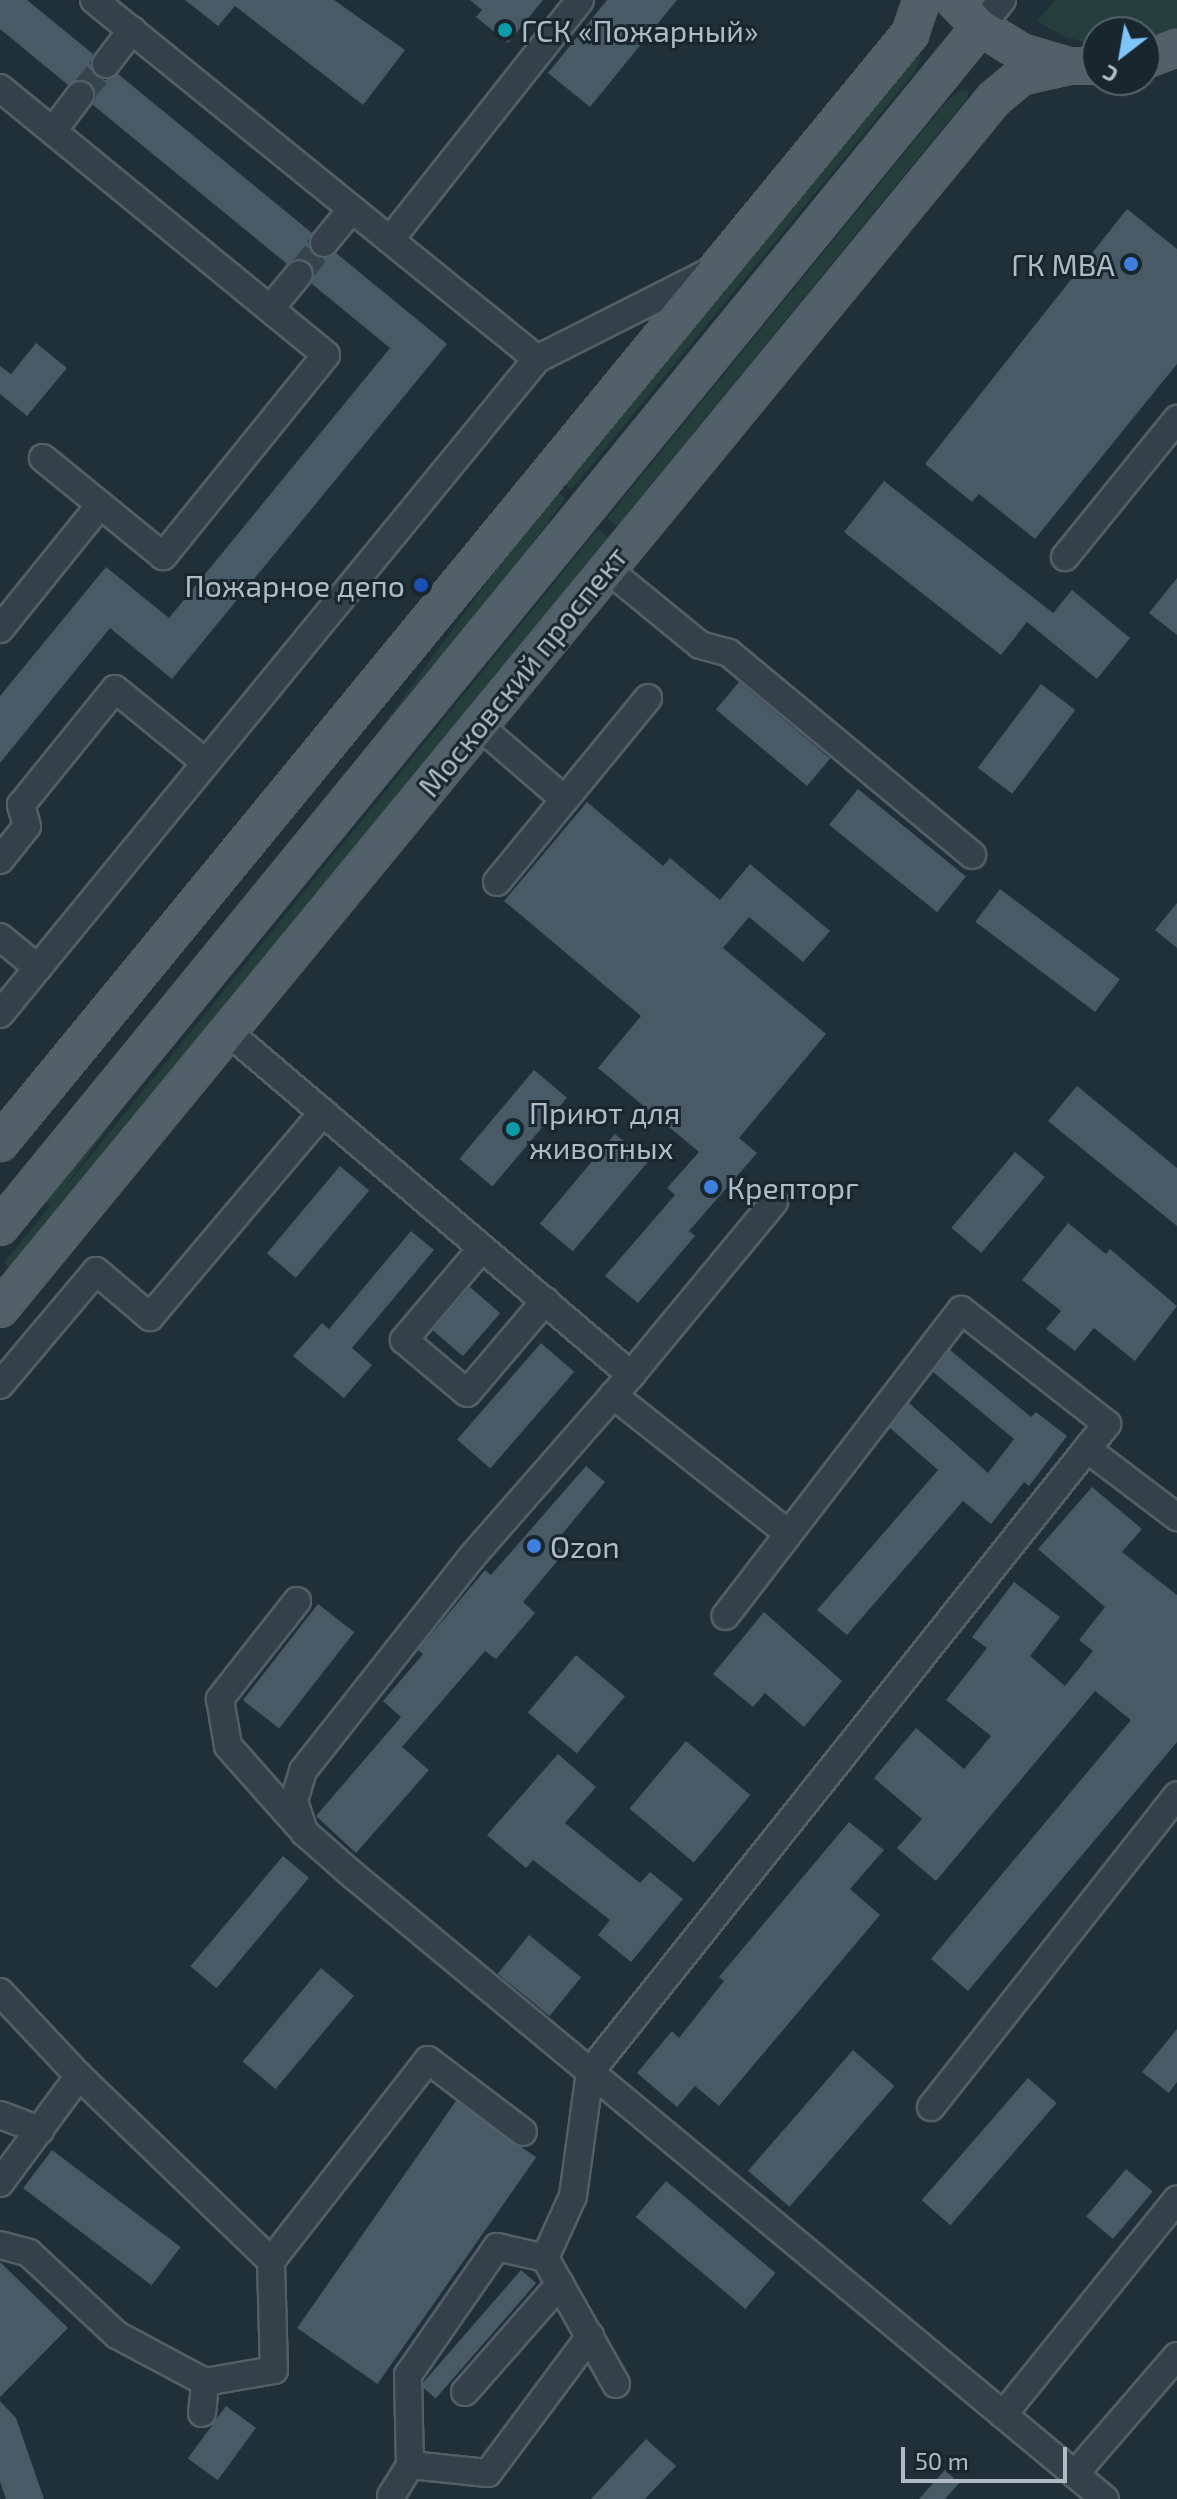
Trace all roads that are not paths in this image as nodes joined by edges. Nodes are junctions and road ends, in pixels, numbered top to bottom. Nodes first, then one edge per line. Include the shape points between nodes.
1 (94, 0) edge
2 (580, 0) edge
3 (922, 0) edge
4 (954, 0) edge
5 (1002, 0) edge
6 (980, 27) junction
7 (132, 30) junction
8 (106, 64) tunnel mouth
9 (1081, 66) edge
10 (1081, 66) edge
11 (0, 88) edge
12 (80, 95) tunnel mouth
13 (53, 131) junction
14 (352, 209) junction
15 (390, 240) junction
16 (324, 243) tunnel mouth
17 (718, 267) junction
18 (299, 274) tunnel mouth
19 (270, 309) junction
20 (537, 359) junction
21 (1177, 419) edge
22 (43, 458) dead end
23 (100, 505) junction
24 (1065, 557) dead end
25 (606, 568) junction
26 (0, 629) edge
27 (648, 698) dead end
28 (477, 724) junction
29 (206, 763) junction
30 (564, 799) junction
31 (972, 855) dead end
32 (0, 860) edge
33 (497, 882) dead end
34 (0, 937) edge
35 (38, 968) junction
36 (0, 1014) edge
37 (227, 1031) junction
38 (323, 1112) junction
39 (0, 1143) edge
40 (774, 1202) dead end
41 (0, 1227) edge
42 (482, 1248) junction
43 (545, 1301) junction
44 (0, 1309) edge
45 (631, 1375) junction
46 (0, 1385) edge
47 (613, 1395) junction
48 (1087, 1449) junction
49 (1177, 1517) edge
50 (788, 1533) junction
51 (297, 1601) dead end
52 (725, 1616) dead end
53 (1177, 1796) edge
54 (304, 1832) junction
55 (0, 1992) edge
56 (590, 2072) junction
57 (79, 2076) junction
58 (931, 2107) dead end
59 (0, 2115) edge
60 (40, 2130) junction
61 (523, 2132) dead end
62 (0, 2183) edge
63 (1177, 2199) edge
64 (0, 2245) edge
65 (545, 2258) junction
66 (271, 2261) junction
67 (560, 2284) junction
68 (590, 2336) junction
69 (1177, 2356) edge
70 (205, 2382) junction
71 (616, 2384) dead end
72 (465, 2392) dead end
73 (202, 2413) dead end
74 (1003, 2415) junction
75 (410, 2465) junction
76 (1075, 2474) junction
77 (391, 2496) dead end
78 (1105, 2499) edge

1 - 7 street
2 - 15 street
3 - 17 main road via 910,34
4 - 6 main road
5 - 6 street
6 - 9 main road via 1021,52
6 - 41 main road, Московский проспект
7 - 8 street
7 - 14 street
10 - 25 main road, Московский проспект via 1020,77 994,99
11 - 13 street
12 - 13 street
13 - 19 street
14 - 15 street
14 - 16 street
15 - 20 street
17 - 20 street
17 - 39 main road
18 - 19 street
19 - 23 street via 326,355 163,556
20 - 29 street
21 - 24 street
22 - 23 street
23 - 26 street
25 - 28 main road, Московский проспект
25 - 31 street via 700,645 729,653
27 - 30 street
28 - 30 street
28 - 37 main road, Московский проспект
29 - 32 street via 115,689 21,805 27,826
29 - 35 street
30 - 33 street
34 - 35 street
35 - 36 street
37 - 38 street
37 - 44 main road, Московский проспект
38 - 42 street
38 - 46 street via 150,1317 96,1271
40 - 45 street
42 - 43 street
42 - 43 street via 404,1340 467,1393
43 - 45 street
45 - 47 street
47 - 50 street
47 - 54 street via 471,1558 303,1771 294,1801
48 - 49 street
48 - 50 street via 1107,1424 961,1310
48 - 56 street
50 - 52 street
51 - 54 street via 220,1699 228,1746
53 - 58 street
54 - 56 street
55 - 57 street
56 - 65 street via 573,2196
56 - 74 street
57 - 60 street
57 - 66 street
59 - 60 street
60 - 62 street
61 - 66 street via 428,2060
63 - 74 street
64 - 70 street via 29,2253 117,2335
65 - 67 street
65 - 75 street via 497,2247 408,2375
66 - 70 street via 274,2370
67 - 68 street
67 - 72 street
68 - 71 street
68 - 75 street via 488,2473
69 - 76 street
70 - 73 street
74 - 76 street
75 - 77 street
76 - 78 street

